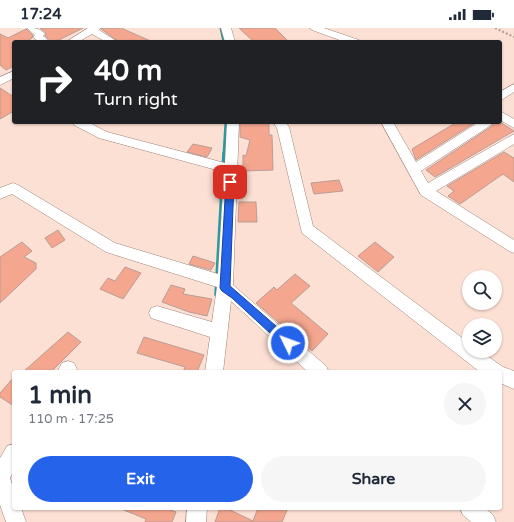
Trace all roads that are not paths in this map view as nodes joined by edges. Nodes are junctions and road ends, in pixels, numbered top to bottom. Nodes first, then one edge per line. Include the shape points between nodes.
1 (32, 28) edge
2 (226, 28) edge
3 (315, 28) edge
4 (94, 29) edge
5 (43, 40) edge
6 (75, 40) edge
7 (111, 40) edge
8 (229, 40) edge
9 (349, 40) edge
10 (12, 75) edge
11 (0, 82) edge
12 (514, 87) edge
13 (12, 89) edge
14 (502, 96) edge
15 (502, 117) edge
16 (82, 124) edge
17 (233, 124) edge
18 (282, 124) edge
19 (388, 124) edge
20 (484, 124) edge
21 (514, 124) edge
22 (514, 138) edge
23 (224, 168) junction
24 (414, 169) junction
25 (426, 191) junction
26 (0, 194) edge
27 (514, 247) edge
28 (221, 284) junction
29 (157, 313) dead end
30 (213, 330) junction
31 (214, 370) edge
32 (318, 370) edge
33 (493, 370) edge
34 (502, 375) edge
35 (514, 380) edge
36 (12, 456) edge
37 (0, 475) edge
38 (0, 478) edge
39 (197, 510) edge
40 (472, 510) edge
41 (16, 522) edge
42 (196, 522) edge
43 (486, 522) edge

1 - 5 street
2 - 8 street
3 - 9 street
4 - 6 street
4 - 7 street
10 - 11 street
11 - 13 street
12 - 14 street
15 - 21 street
16 - 23 street via 103,135
17 - 23 street
18 - 33 street via 307,229
19 - 24 street
20 - 24 street
22 - 25 street
23 - 28 street
24 - 25 street
25 - 27 street
26 - 28 street via 13,188 111,248
28 - 30 street
28 - 32 street
29 - 30 street
30 - 31 street
34 - 35 street
36 - 37 street
38 - 41 street
39 - 42 street
40 - 43 street

